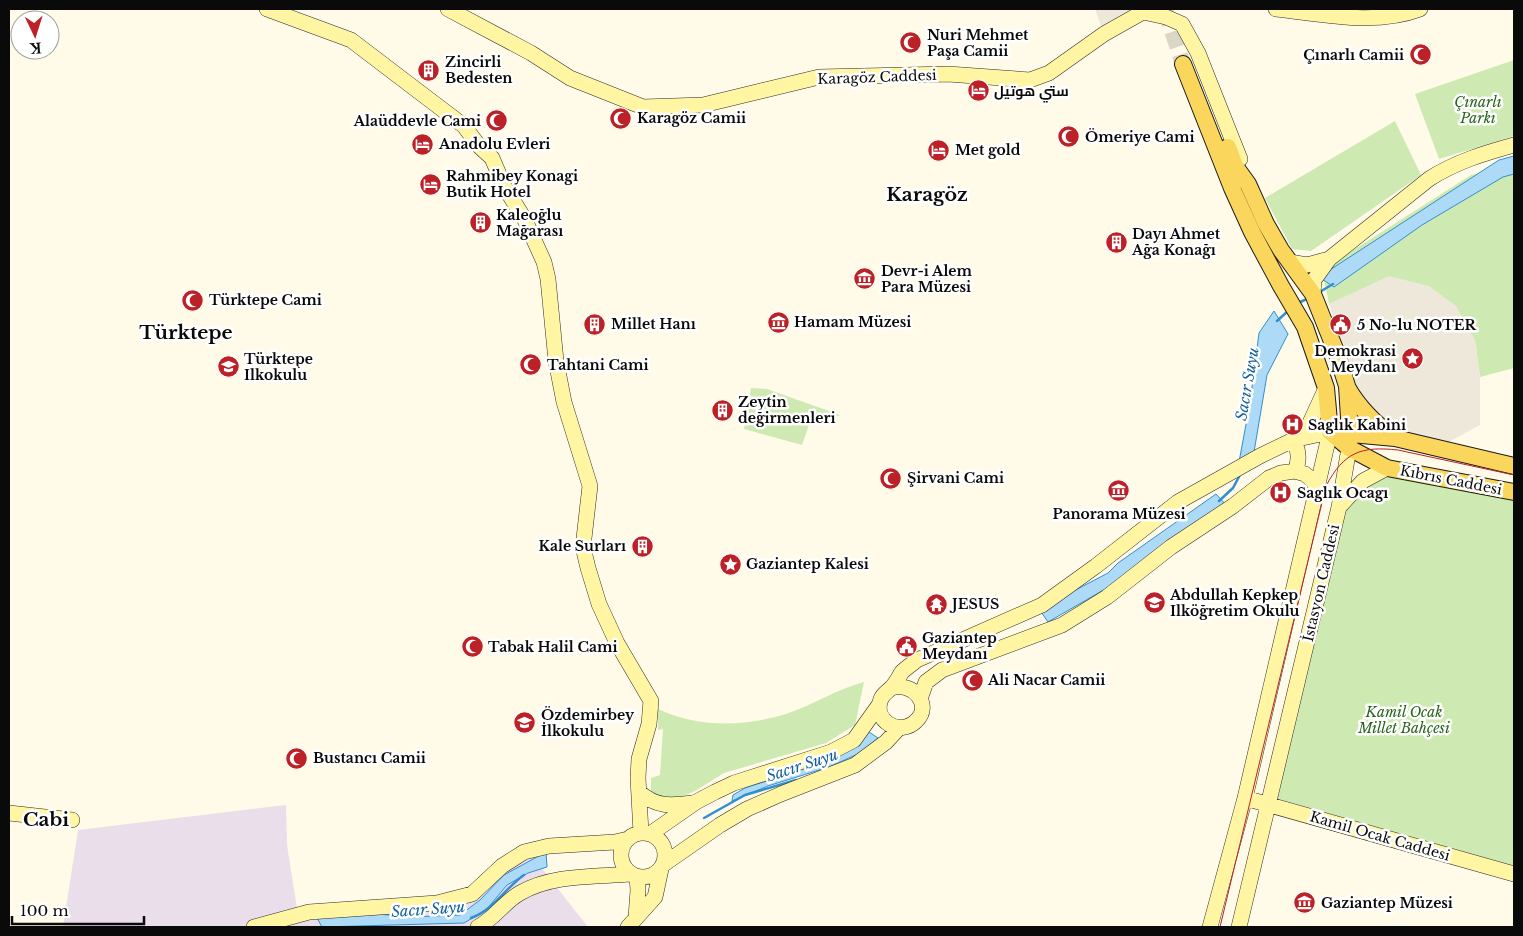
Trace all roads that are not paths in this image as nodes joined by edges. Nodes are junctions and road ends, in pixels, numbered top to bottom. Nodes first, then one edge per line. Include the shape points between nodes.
1 (267, 9) edge
2 (448, 9) edge
3 (1276, 9) edge
4 (1420, 9) edge
5 (1143, 10) edge
6 (1514, 144) edge
7 (1248, 184) junction
8 (1329, 259) junction
9 (1290, 262) junction
10 (1313, 294) junction
11 (1347, 386) junction
12 (1326, 388) junction
13 (1330, 432) junction
14 (1395, 438) junction
15 (1293, 440) junction
16 (1350, 441) junction
17 (1514, 466) edge
18 (1387, 468) junction
19 (1295, 471) junction
20 (1318, 489) junction
21 (1514, 492) edge
22 (1339, 507) junction
23 (891, 688) junction
24 (920, 699) junction
25 (879, 705) junction
26 (899, 728) junction
27 (639, 792) junction
28 (1245, 798) junction
29 (696, 802) junction
30 (1269, 804) junction
31 (9, 813) edge
32 (72, 820) dead end
33 (640, 835) junction
34 (663, 866) junction
35 (1514, 874) edge
36 (634, 876) junction
37 (632, 922) edge
38 (254, 927) edge
39 (478, 927) edge
40 (1210, 927) edge
41 (1239, 927) edge

1 - 27 street via 352,40 466,128 492,158 504,186 525,220 544,262 564,402 590,486 583,547 588,568 599,604 617,644 651,701 649,724 639,759
2 - 5 street, Karagöz Caddesi via 531,53 570,78 643,107 702,105 819,77 948,74 1030,80 1049,73
3 - 4 street via 1371,18 1407,14
5 - 7 street via 1182,24 1198,53
6 - 8 street via 1440,172
7 - 9 main road, İstasyon Caddesi via 1266,224
7 - 12 main road, İstasyon Caddesi via 1235,166 1188,62 1232,188 1252,232 1305,327
8 - 9 street via 1307,265
8 - 10 street via 1314,280
9 - 10 main road, İstasyon Caddesi
10 - 11 main road, İstasyon Caddesi
11 - 14 main road via 1357,403
11 - 16 main road, İstasyon Caddesi
12 - 13 main road
12 - 15 street via 1309,425
13 - 15 street
13 - 16 main road
13 - 20 street, İstasyon Caddesi
14 - 16 main road
14 - 17 main road
15 - 19 street via 1298,454
15 - 23 street via 1178,502 1042,605 917,660
16 - 18 main road, Kıbrıs Caddesi
16 - 22 street, İstasyon Caddesi
18 - 21 main road, Kıbrıs Caddesi
18 - 22 street via 1363,481
19 - 20 street via 1305,474
19 - 24 street via 1269,478 1108,597 1062,625 942,670 926,682
20 - 28 street, İstasyon Caddesi
22 - 30 street, İstasyon Caddesi
23 - 24 street via 911,689
23 - 25 street
24 - 26 street via 918,719 907,727
25 - 26 street via 887,724
25 - 29 street via 854,740 831,752 734,783
26 - 34 street via 855,765 747,809
27 - 29 street via 649,800 672,806
27 - 33 street
28 - 30 street, Kamil Ocak Caddesi
28 - 40 street, İstasyon Caddesi
29 - 33 street
30 - 35 street, Kamil Ocak Caddesi
30 - 41 street, İstasyon Caddesi
31 - 32 street
33 - 34 street via 657,837 662,842 665,849
33 - 36 street via 621,851 626,870
33 - 38 street via 615,842 549,846 524,852 502,866 472,894 437,903 309,912
34 - 36 street via 650,877
34 - 37 street via 655,896
36 - 37 street via 638,890
36 - 39 street via 540,883 518,894 490,921

